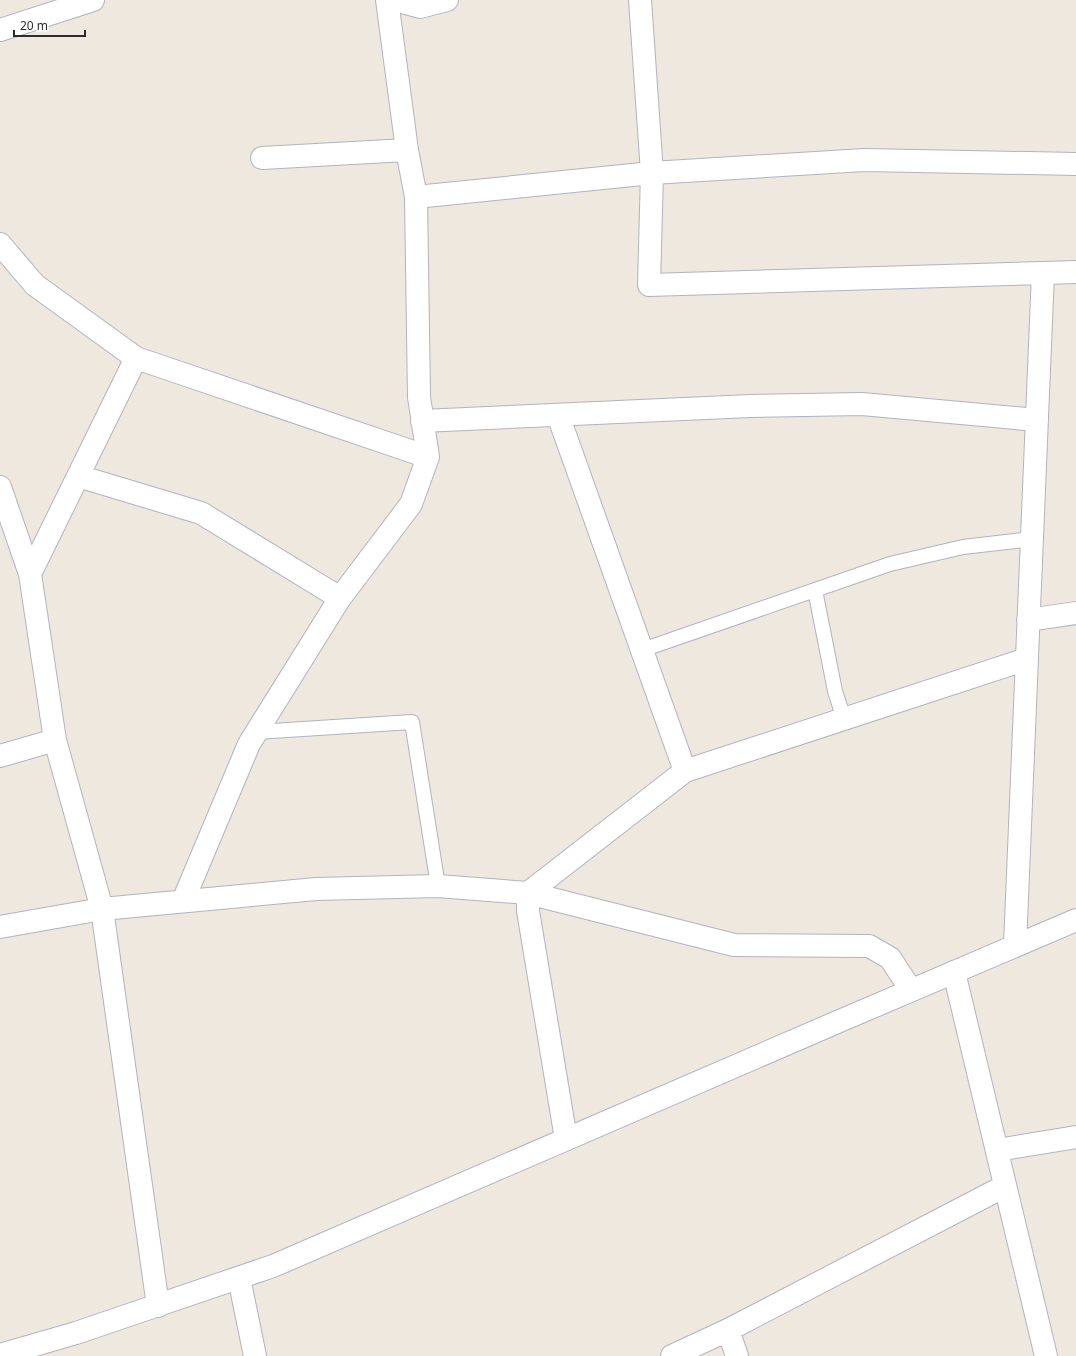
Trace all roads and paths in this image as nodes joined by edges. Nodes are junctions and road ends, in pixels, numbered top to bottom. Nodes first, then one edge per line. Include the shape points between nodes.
1 (93, 0) edge
2 (387, 0) edge
3 (396, 0) edge
4 (447, 0) edge
5 (640, 0) edge
6 (0, 30) edge
7 (407, 150) junction
8 (262, 158) dead end
9 (1076, 164) edge
10 (652, 173) junction
11 (416, 197) junction
12 (0, 244) edge
13 (1076, 272) edge
14 (1043, 273) junction
15 (136, 358) junction
16 (558, 415) junction
17 (1036, 420) junction
18 (422, 421) junction
19 (428, 457) junction
20 (78, 476) junction
21 (0, 487) edge
22 (1032, 539) junction
23 (30, 574) junction
24 (815, 590) junction
25 (340, 598) junction
26 (1076, 613) edge
27 (1028, 620) junction
28 (642, 650) junction
29 (1027, 659) junction
30 (844, 718) junction
31 (256, 732) junction
32 (55, 740) junction
33 (0, 756) edge
34 (685, 771) junction
35 (438, 886) junction
36 (528, 893) junction
37 (183, 901) junction
38 (102, 909) junction
39 (1076, 920) edge
40 (0, 927) edge
41 (1014, 946) junction
42 (954, 972) junction
43 (910, 990) junction
44 (1076, 1137) edge
45 (566, 1139) junction
46 (997, 1150) junction
47 (1005, 1186) junction
48 (239, 1278) junction
49 (158, 1306) junction
50 (728, 1330) junction
51 (6, 1355) edge
52 (254, 1356) edge
53 (672, 1356) edge
54 (737, 1356) edge
55 (1046, 1356) edge

1 - 6 street
2 - 7 street
3 - 4 street via 420,7
5 - 10 street
7 - 8 street
7 - 11 street
9 - 10 street via 864,160
10 - 11 street
10 - 14 street via 649,285
11 - 18 street via 419,397
12 - 15 street via 35,285
13 - 14 street
14 - 17 street
15 - 19 street
15 - 20 street
16 - 17 street via 750,406 862,404
16 - 18 street
16 - 28 street
17 - 22 street
18 - 19 street
19 - 25 street via 411,504
20 - 23 street
20 - 25 street via 200,513
21 - 23 street
22 - 24 lane via 962,547 890,564
22 - 27 street
23 - 32 street
24 - 28 lane
24 - 30 lane
25 - 31 street
26 - 27 street
27 - 29 street
28 - 34 street
29 - 30 street
29 - 41 street
30 - 34 street
31 - 35 lane via 412,722
31 - 37 street
32 - 33 street
32 - 38 street
34 - 36 street
35 - 36 street
35 - 37 street via 316,889
36 - 43 street via 734,945 869,946 890,958
36 - 45 street via 528,911
37 - 38 street
38 - 40 street
38 - 49 street
39 - 41 street
41 - 42 street
42 - 43 street
42 - 46 street
43 - 45 street
44 - 46 street
45 - 48 street via 273,1266
46 - 47 street
47 - 50 street
47 - 55 street
48 - 49 street
48 - 52 street
49 - 51 street
50 - 53 street
50 - 54 street

